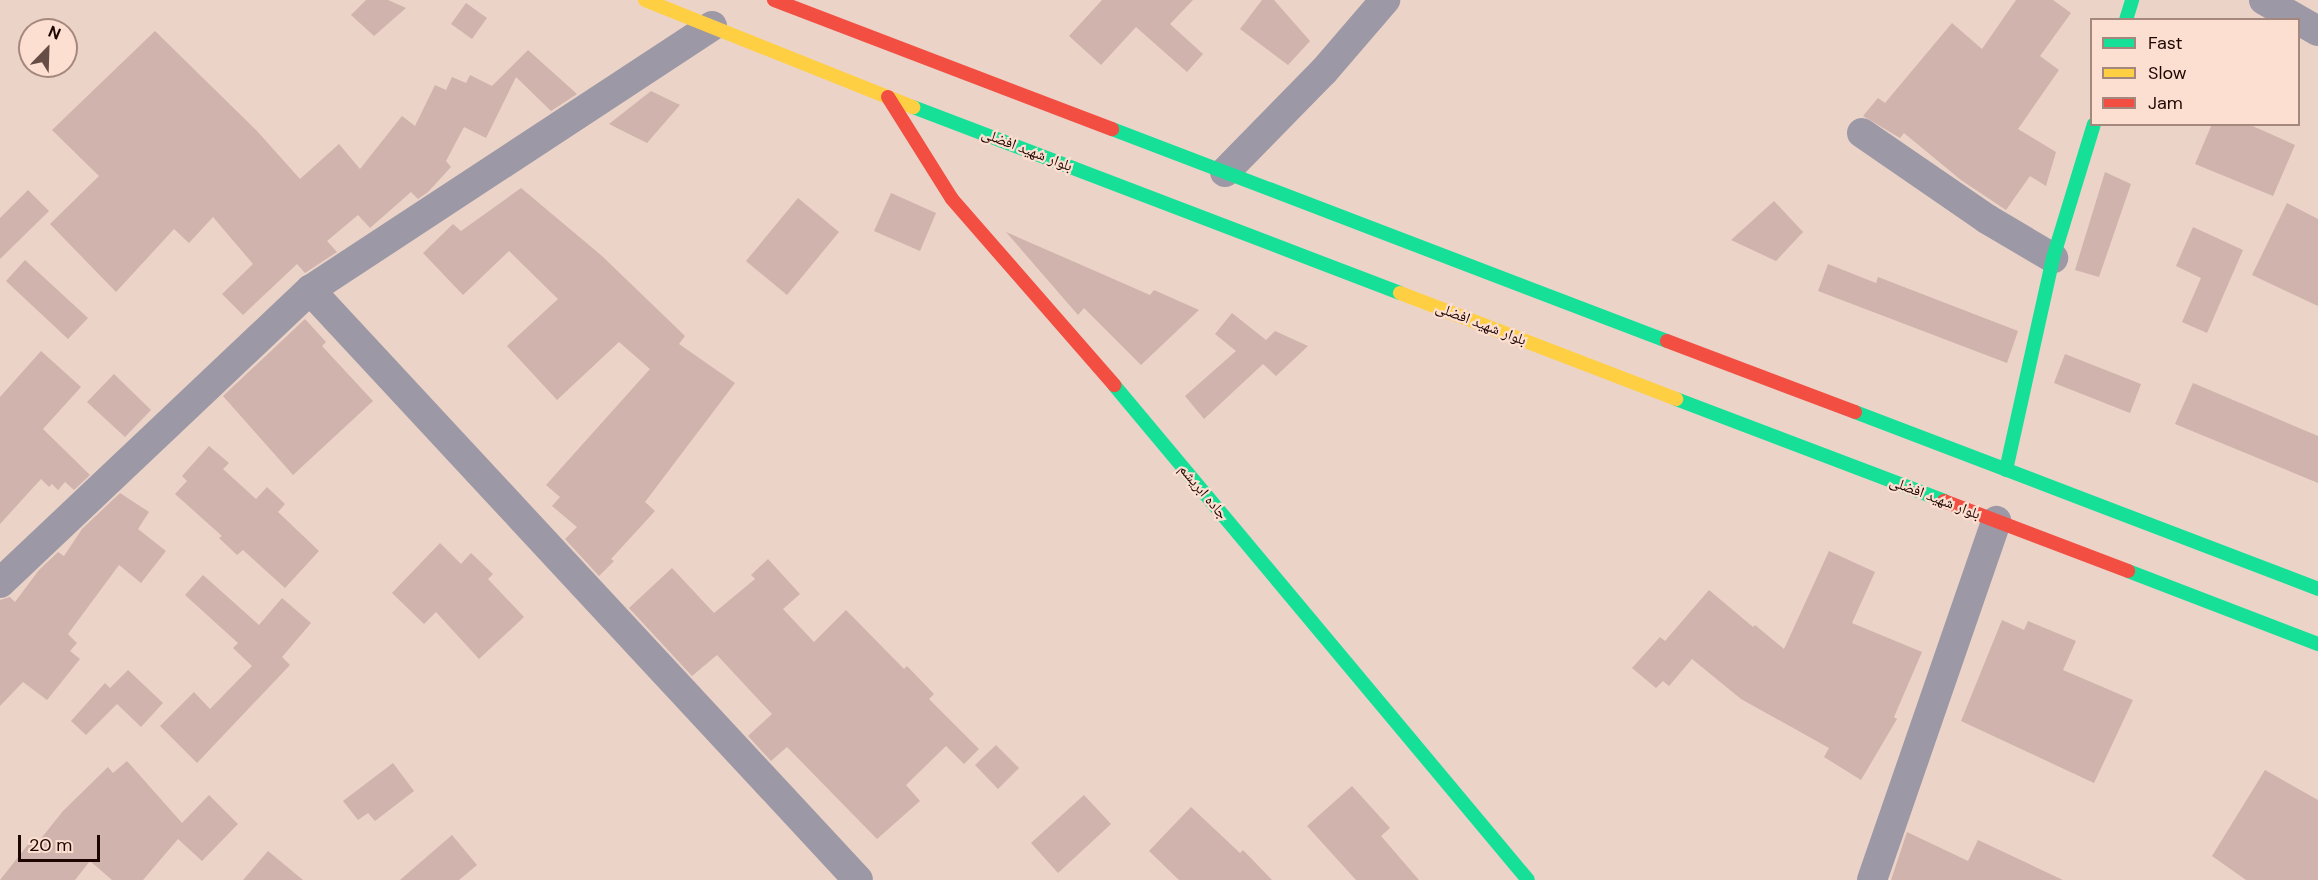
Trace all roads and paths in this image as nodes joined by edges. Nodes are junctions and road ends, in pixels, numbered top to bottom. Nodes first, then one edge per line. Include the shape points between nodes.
1 (645, 0) edge
2 (774, 0) edge
3 (1385, 0) edge
4 (2132, 0) edge
5 (2264, 0) edge
6 (2127, 18) edge
7 (2295, 18) edge
8 (2300, 21) edge
9 (712, 26) junction
10 (2318, 31) edge
11 (888, 97) junction
12 (2093, 126) edge
13 (1862, 133) dead end
14 (1225, 172) junction
15 (2052, 258) junction
16 (310, 290) junction
17 (2006, 470) junction
18 (1996, 521) junction
19 (0, 583) edge
20 (2318, 589) edge
21 (2318, 644) edge
22 (858, 880) edge
23 (1528, 880) edge
24 (1872, 880) edge

1 - 9 main road, بلوار شهید افضلی
2 - 14 main road
3 - 14 street via 1324,71
4 - 6 main road
5 - 7 street
8 - 10 street
9 - 11 main road, بلوار شهید افضلی
9 - 16 street
11 - 18 main road, بلوار شهید افضلی via 1777,431
11 - 23 main road, جاده ابریشم via 952,199
12 - 15 main road
13 - 15 street via 1987,219
14 - 17 main road via 1803,398
15 - 17 main road
16 - 19 street
16 - 22 street
17 - 20 main road
18 - 21 main road, بلوار شهید افضلی
18 - 24 street

